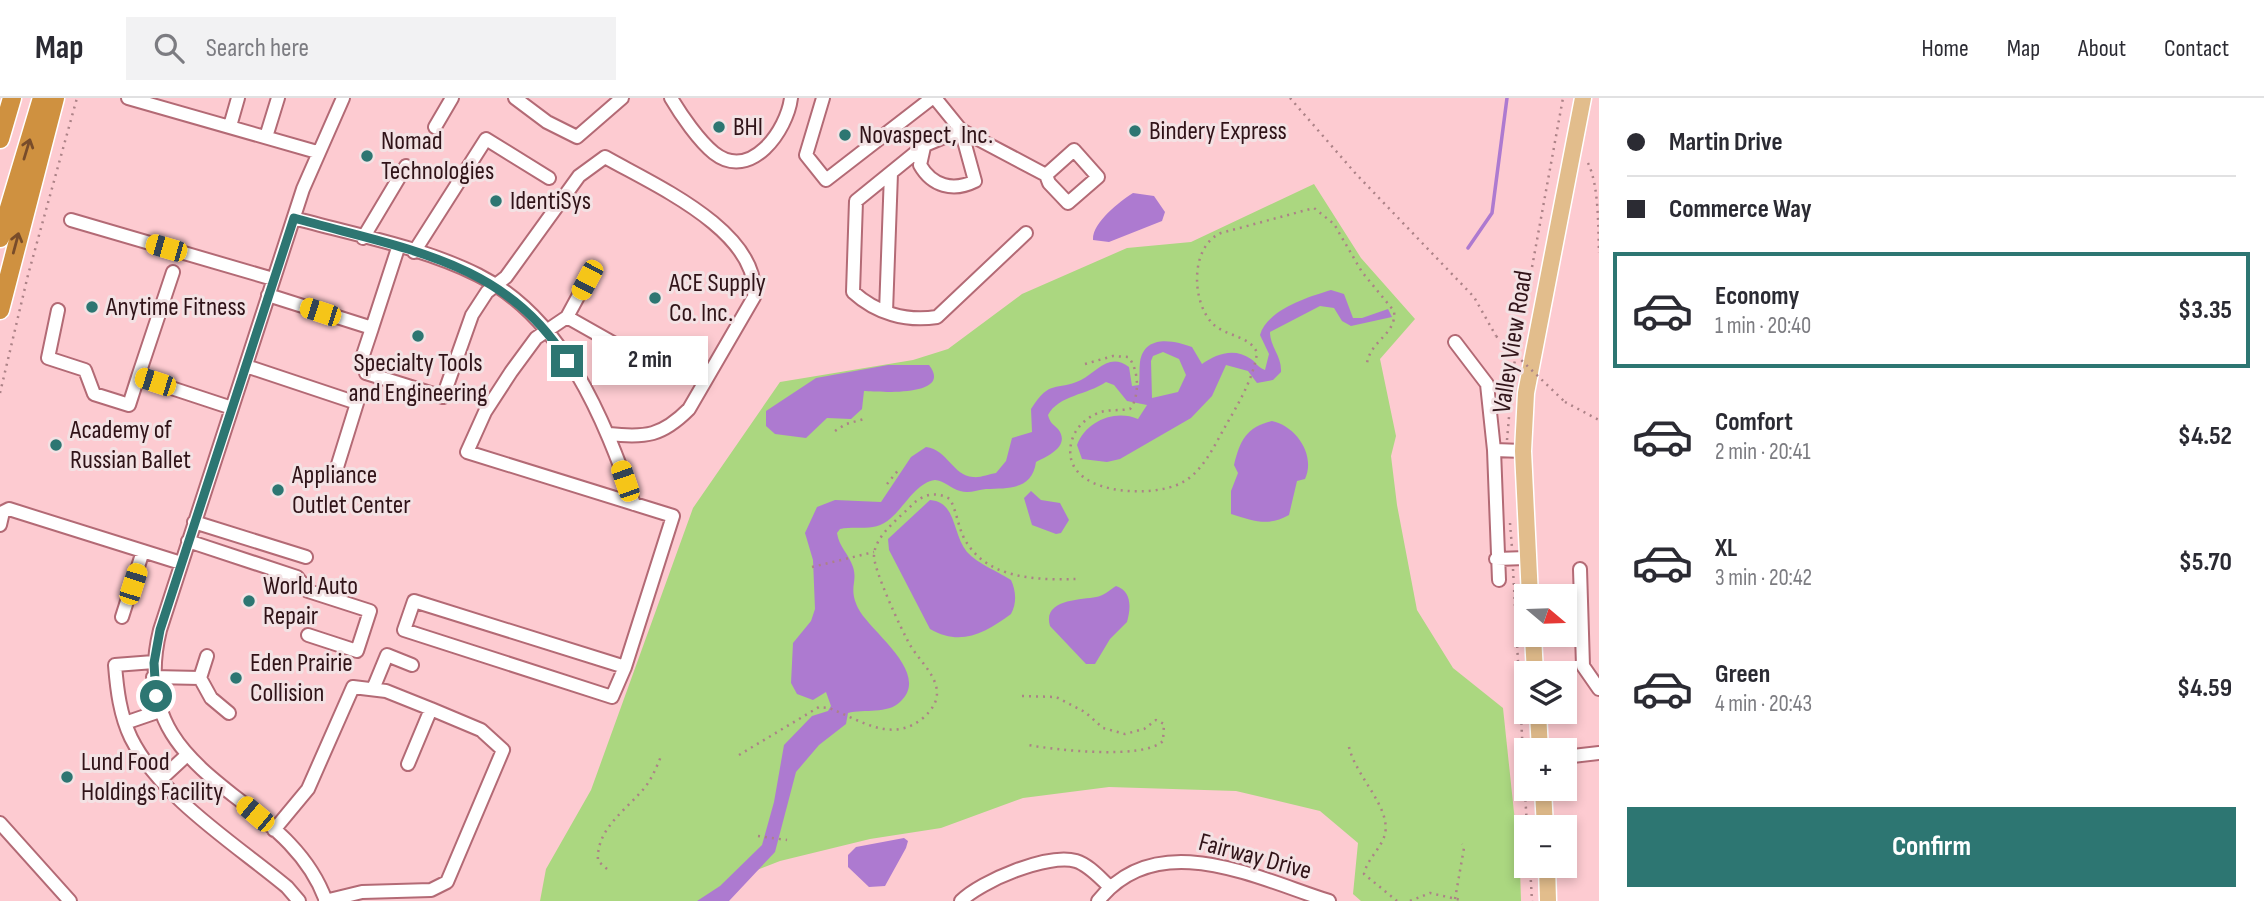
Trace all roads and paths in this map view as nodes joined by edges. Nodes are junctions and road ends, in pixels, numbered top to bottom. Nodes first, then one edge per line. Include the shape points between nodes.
1 (12, 98) edge
2 (42, 98) edge
3 (55, 98) edge
4 (77, 98) edge
5 (128, 98) edge
6 (238, 98) edge
7 (278, 98) edge
8 (343, 98) edge
9 (452, 98) edge
10 (516, 98) edge
11 (622, 98) edge
12 (671, 98) edge
13 (791, 98) edge
14 (823, 98) edge
15 (934, 98) edge
16 (1290, 98) edge
17 (1583, 98) edge
18 (230, 126) junction
19 (435, 127) dead end
20 (961, 130) junction
21 (266, 137) junction
22 (0, 139) edge
23 (925, 145) junction
24 (317, 152) junction
25 (1588, 163) dead end
26 (407, 166) dead end
27 (891, 173) junction
28 (1046, 175) dead end
29 (549, 178) dead end
30 (294, 218) junction
31 (71, 220) dead end
32 (1026, 233) dead end
33 (0, 238) edge
34 (363, 238) junction
35 (398, 248) junction
36 (414, 252) junction
37 (1599, 253) edge
38 (173, 272) dead end
39 (273, 279) junction
40 (587, 280) dead end
41 (496, 285) junction
42 (268, 295) junction
43 (0, 310) edge
44 (58, 310) dead end
45 (886, 312) junction
46 (567, 317) junction
47 (372, 328) junction
48 (547, 332) junction
49 (1455, 342) dead end
50 (613, 343) dead end
51 (1367, 363) dead end
52 (1085, 364) dead end
53 (246, 366) junction
54 (138, 377) junction
55 (0, 393) edge
56 (232, 408) junction
57 (864, 419) dead end
58 (1599, 420) edge
59 (835, 431) dead end
60 (609, 434) junction
61 (1494, 450) junction
62 (1522, 451) junction
63 (900, 468) dead end
64 (334, 477) dead end
65 (887, 484) dead end
66 (634, 504) junction
67 (194, 522) junction
68 (0, 525) edge
69 (188, 541) junction
70 (144, 551) junction
71 (874, 552) junction
72 (306, 557) dead end
73 (1528, 558) junction
74 (1496, 559) junction
75 (181, 563) junction
76 (812, 568) dead end
77 (1580, 569) dead end
78 (1077, 579) dead end
79 (1499, 580) dead end
80 (1529, 584) edge
81 (122, 617) dead end
82 (308, 635) dead end
83 (207, 656) dead end
84 (154, 663) junction
85 (412, 665) dead end
86 (625, 667) junction
87 (153, 677) junction
88 (200, 678) junction
89 (373, 689) junction
90 (1599, 689) edge
91 (1022, 696) dead end
92 (432, 709) junction
93 (160, 711) junction
94 (229, 713) dead end
95 (125, 723) junction
96 (1028, 745) dead end
97 (1349, 747) dead end
98 (1599, 753) edge
99 (662, 754) dead end
100 (187, 755) junction
101 (739, 755) dead end
102 (1577, 756) edge
103 (408, 764) dead end
104 (160, 779) junction
105 (0, 824) edge
106 (274, 830) junction
107 (758, 836) dead end
108 (787, 840) dead end
109 (1462, 844) dead end
110 (607, 869) dead end
111 (1531, 878) edge
112 (1547, 878) edge
113 (1110, 887) junction
114 (1455, 899) junction
115 (1461, 900) edge
116 (70, 901) edge
117 (299, 901) edge
118 (326, 901) edge
119 (961, 901) edge
120 (1098, 901) edge
121 (1329, 901) edge
122 (1397, 901) edge
123 (1410, 901) edge
124 (1532, 901) edge
125 (1548, 901) edge

1 - 22 highway
33 -> 2 highway
43 -> 3 highway
4 - 55 path via 27,275
5 - 18 street
6 - 18 street
7 - 21 street
8 - 24 street
9 - 19 street
10 - 11 street via 547,122 577,137
12 - 13 street via 714,153 734,160 756,155 775,138
14 - 15 street via 806,155 826,180
15 - 20 street
16 - 58 path, bridge via 1474,297 1496,336 1564,402
17 - 62 main road, Valley View Road via 1526,393
18 - 21 street
20 - 23 street
20 - 23 street via 975,181 967,185 950,187 932,180 920,165
20 - 28 street
21 - 24 street
23 - 27 street
24 - 30 street
25 - 37 path via 1597,189
26 - 34 street
27 - 45 street
27 - 45 street via 856,201 853,292
29 - 36 street via 486,139
30 - 34 street
30 - 39 street
31 - 39 street
32 - 45 street via 937,317
34 - 35 street
35 - 36 street
35 - 47 street
36 - 41 street
38 - 54 street
39 - 42 street
40 - 46 street
41 - 47 street via 472,315 443,397 366,373 363,355
41 - 48 street
41 - 60 street via 579,176 605,157 707,216 748,262 754,275 754,297 689,409 655,433 642,437
42 - 47 street
42 - 53 street
44 - 54 street via 48,358 85,370 94,394 129,405
46 - 48 street
46 - 50 street
48 - 60 street
48 - 66 street via 536,338 505,381 467,452
49 - 61 street via 1487,384
51 - 52 path via 1372,346 1389,332 1394,311 1362,272 1334,224 1314,208 1221,233 1206,247 1195,285 1200,304 1220,330 1252,345 1257,353 1242,396 1203,463 1184,482 1165,489 1104,488 1079,473 1073,465 1071,443 1083,423 1100,412 1130,409 1136,384 1136,370 1128,357
53 - 56 street
53 - 64 street via 357,403
54 - 56 street
56 - 67 street
57 - 59 path
60 - 66 street
61 - 62 street
61 - 74 street
62 - 73 main road, Valley View Road
63 - 65 path
66 - 86 street via 673,516
67 - 69 street
67 - 72 street
68 - 70 street via 3,512 9,509
69 - 75 street
69 - 82 street via 298,577 308,591 370,611 357,651
70 - 75 street
70 - 81 street
71 - 76 path
71 - 78 path via 880,538 917,499 942,494 955,508 965,540 985,561 1022,578
71 - 101 path via 877,570 908,642 933,674 936,698 923,718 901,731 880,730 829,708 811,711
73 - 74 street
73 - 80 main road, Valley View Road
74 - 79 street
75 - 84 street
77 - 90 street via 1583,666
83 - 88 street
84 - 87 street
84 - 95 street via 116,665
85 - 89 street via 387,655
86 - 86 street via 612,696 404,630 414,601
87 - 88 street
87 - 93 street
88 - 94 street via 211,698
89 - 92 street
89 - 106 street via 352,687 307,789
91 - 96 path via 1056,697 1114,732 1136,733 1156,720 1166,729 1163,741 1153,747 1077,753
92 - 103 street
92 - 118 street via 481,730 503,750 447,882 431,890 362,892
93 - 95 street
93 - 100 street
95 - 104 street
97 - 122 path via 1356,771 1379,803 1385,825 1384,837 1364,874
98 - 102 street
99 - 110 path via 642,792 617,816 601,841 598,861
100 - 104 street
100 - 106 street
104 - 117 street
105 - 116 street
106 - 118 street via 308,864
107 - 108 path
109 - 114 path
111 - 124 path
112 - 125 main road
113 - 119 street via 1077,861 1049,860 986,883
113 - 120 street, Fairway Drive
113 - 121 street, Fairway Drive via 1143,867 1182,860
114 - 115 path
114 - 123 path via 1430,893

